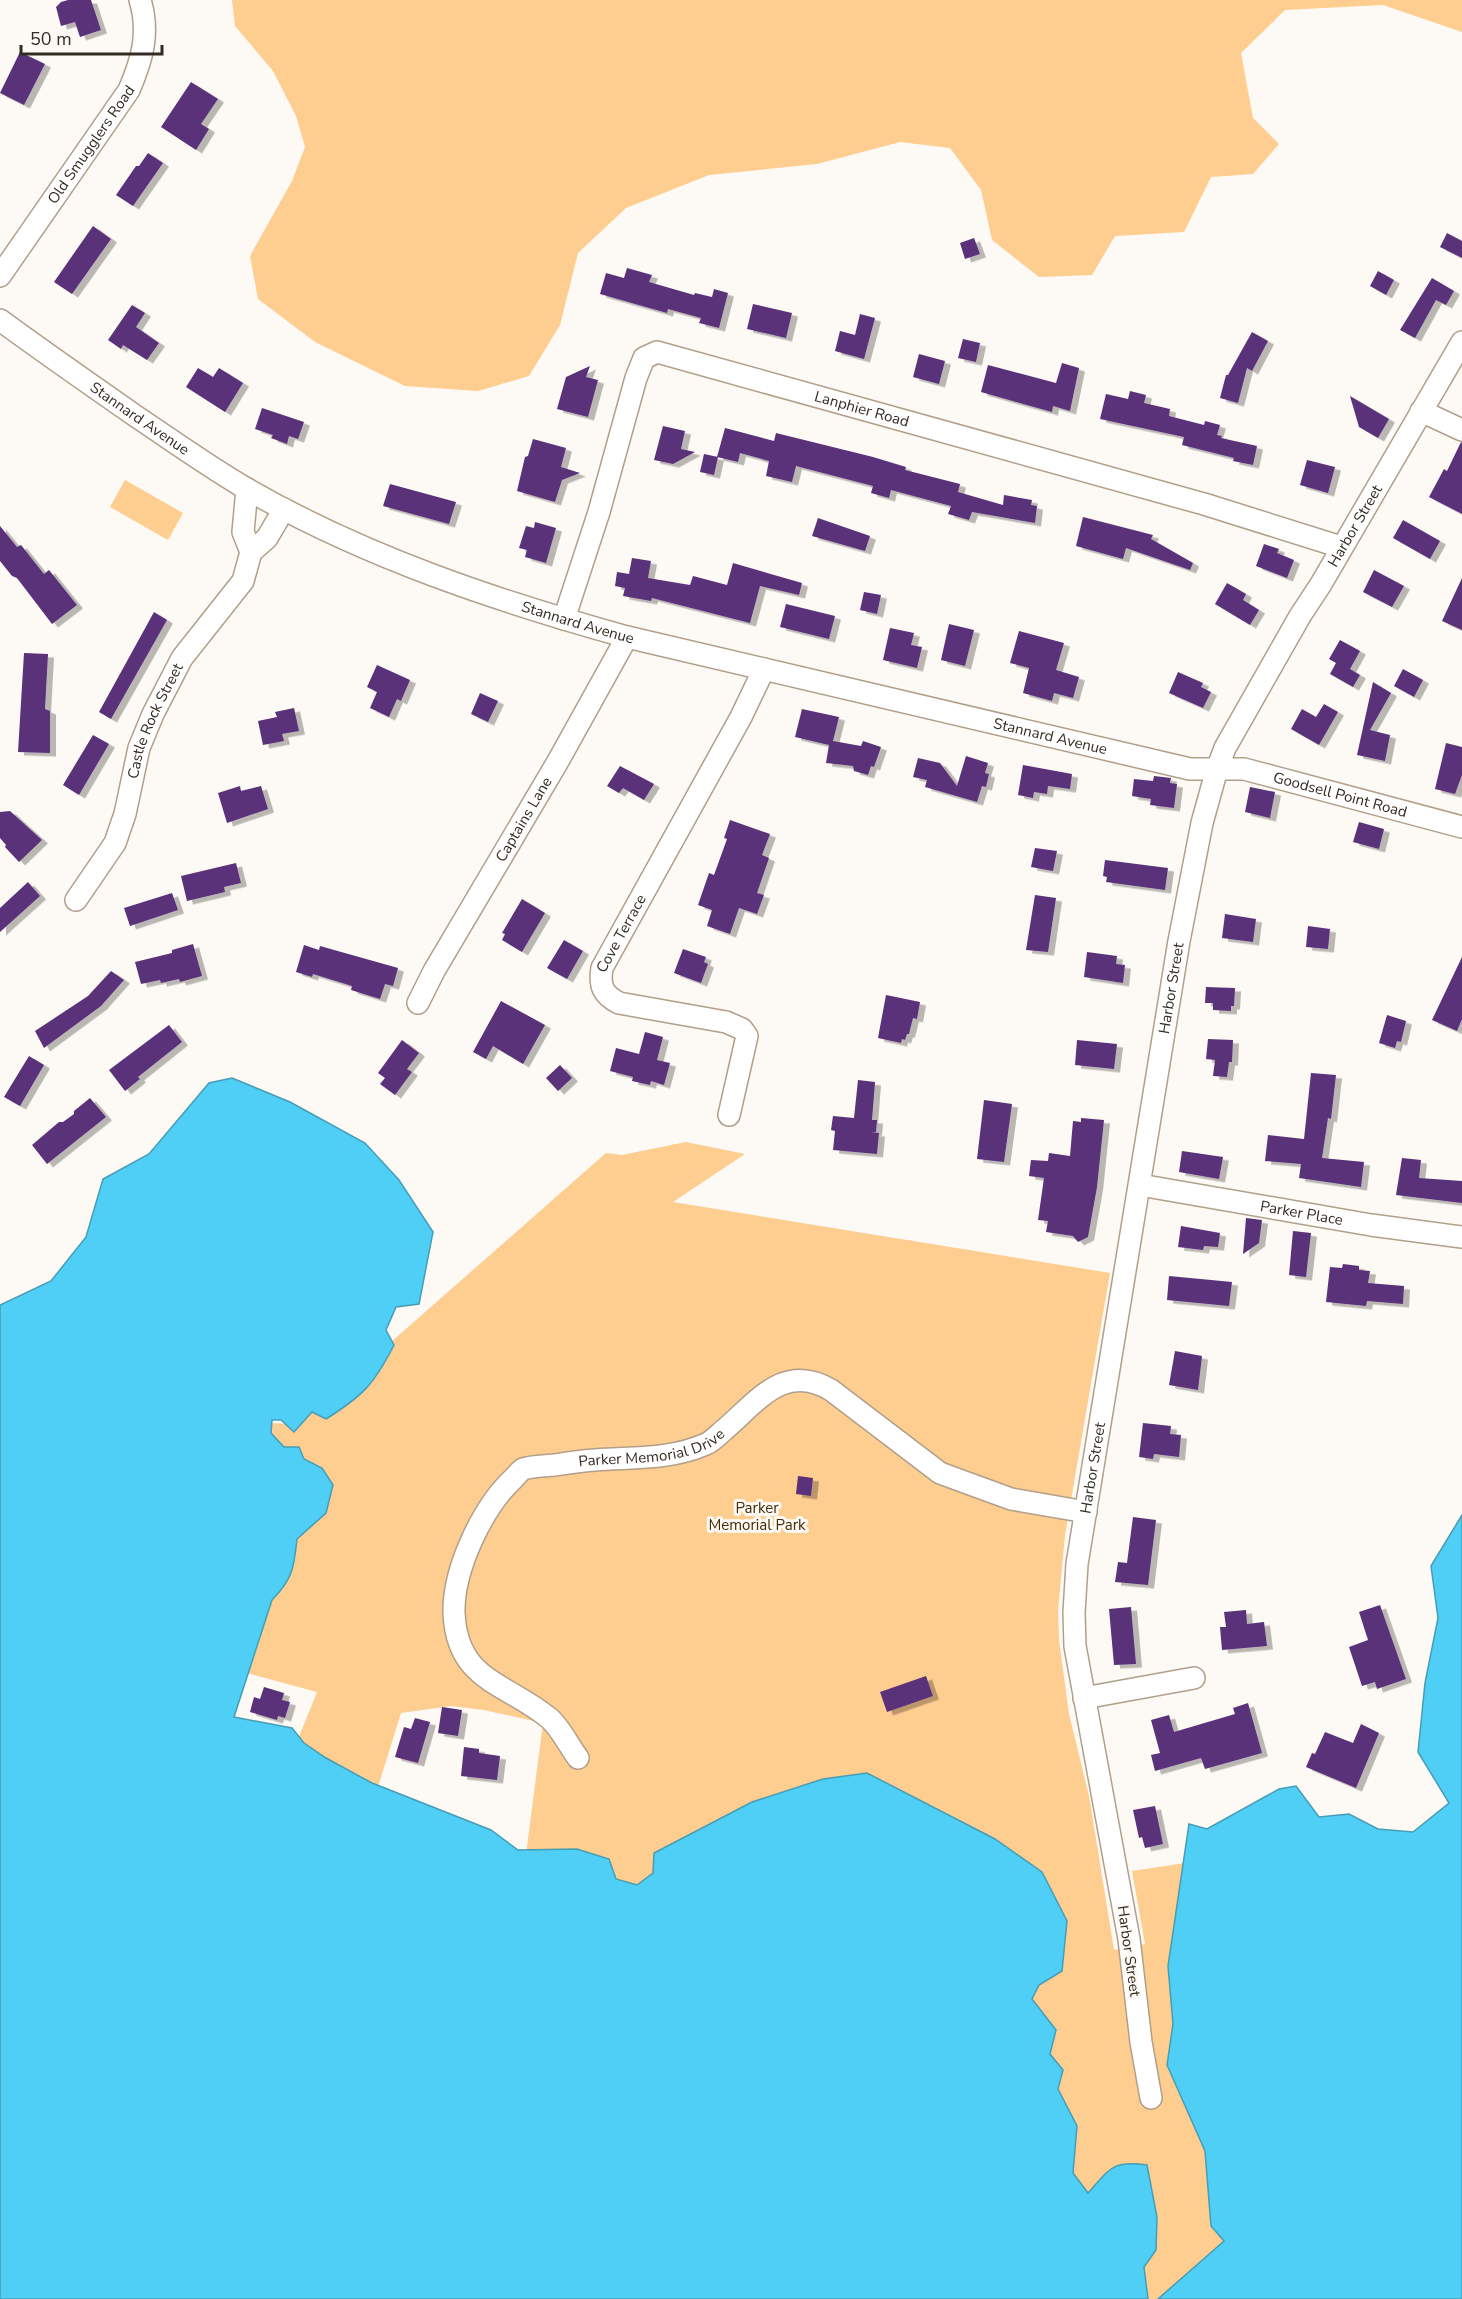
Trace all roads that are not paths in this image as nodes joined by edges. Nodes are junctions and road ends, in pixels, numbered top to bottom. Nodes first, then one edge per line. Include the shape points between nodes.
1 (140, 0) edge
2 (0, 276) edge
3 (0, 320) edge
4 (1462, 342) edge
5 (1421, 411) junction
6 (1462, 430) edge
7 (247, 489) junction
8 (284, 509) junction
9 (1341, 547) junction
10 (251, 552) junction
11 (564, 619) junction
12 (627, 636) junction
13 (764, 669) junction
14 (1217, 769) junction
15 (1462, 827) edge
16 (76, 900) dead end
17 (418, 1003) dead end
18 (729, 1115) dead end
19 (1140, 1185) junction
20 (1462, 1237) edge
21 (1086, 1512) junction
22 (1194, 1678) dead end
23 (1084, 1698) junction
24 (578, 1758) dead end
25 (1151, 2098) dead end

1 - 2 street, Old Smugglers Road via 145,38 141,62 129,90
3 - 7 street, Stannard Avenue
4 - 5 street, Harbor Street
5 - 6 street
5 - 9 street, Harbor Street
7 - 8 street, Stannard Avenue
7 - 10 street, Castle Rock Street via 243,532
8 - 10 street, Castle Rock Street via 267,538
8 - 11 street, Stannard Avenue via 421,571
9 - 11 street, Lanphier Road via 1204,504 657,352 644,358 636,378
9 - 14 street, Harbor Street via 1241,719
10 - 16 street, Castle Rock Street via 243,581 182,658 153,714 139,748 116,843
11 - 12 street, Stannard Avenue
12 - 13 street, Stannard Avenue
12 - 17 street, Captains Lane
13 - 14 street, Stannard Avenue via 1190,769
13 - 18 street, Cove Terrace via 602,968 600,979 608,997 619,1003 726,1022 742,1029 747,1036
14 - 15 street, Goodsell Point Road via 1244,769
14 - 19 street, Harbor Street via 1188,891
19 - 20 street, Parker Place
19 - 21 street, Harbor Street
21 - 23 street, Harbor Street via 1074,1613
21 - 24 street, Parker Memorial Drive via 1011,1499 940,1473 831,1390 800,1378 763,1393 708,1443 667,1456 523,1469 504,1487 469,1544 454,1612 460,1646 477,1672 551,1719
22 - 23 street
23 - 25 street, Harbor Street via 1105,1797

